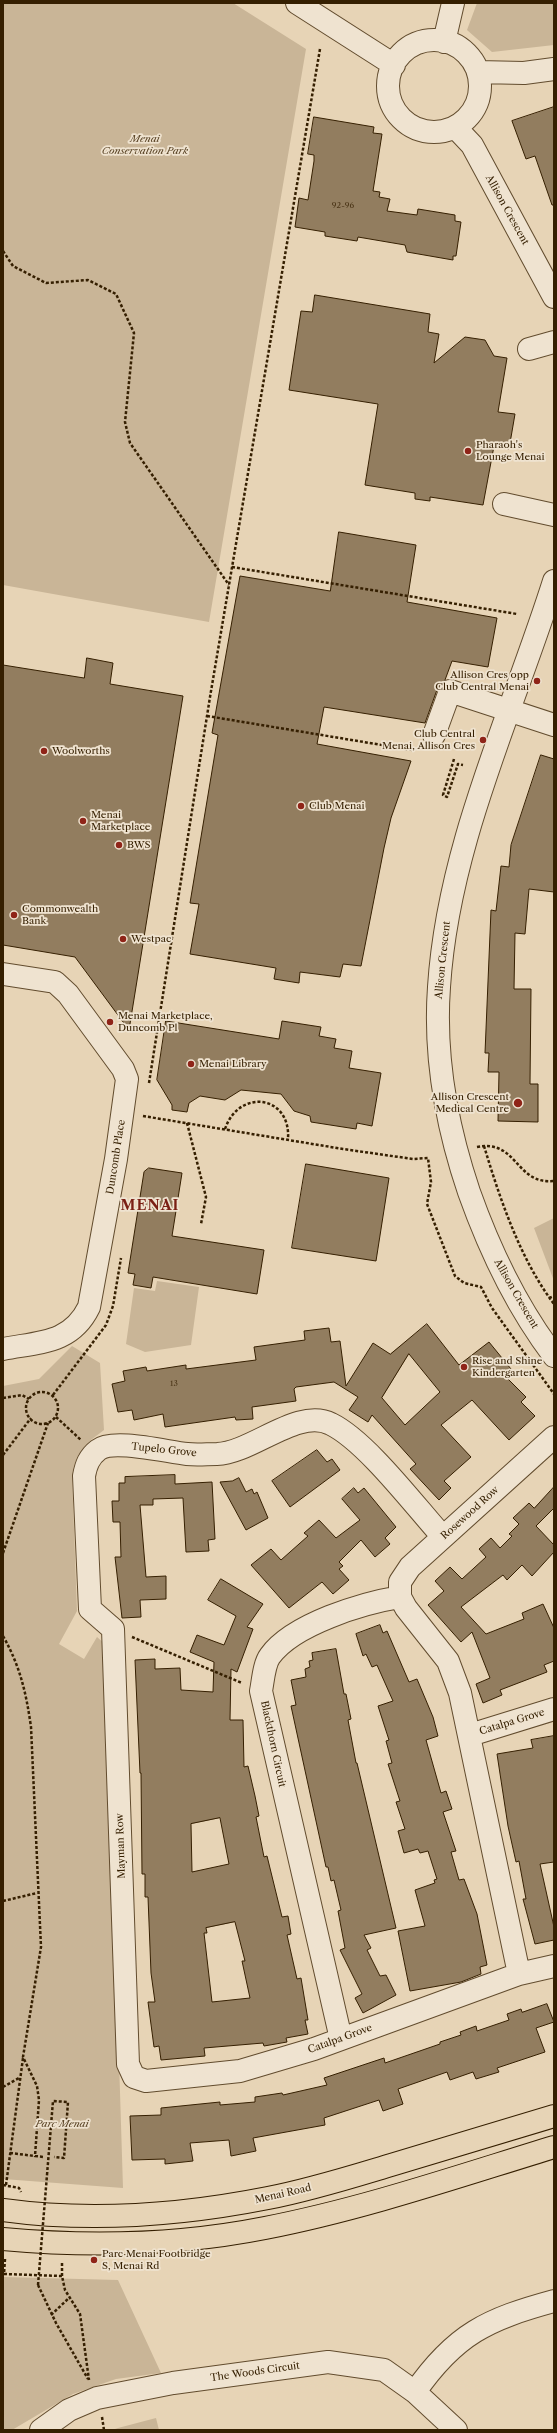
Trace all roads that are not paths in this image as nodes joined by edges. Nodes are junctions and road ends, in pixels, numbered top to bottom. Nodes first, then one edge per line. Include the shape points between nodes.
1 (297, 3) edge
2 (453, 3) edge
3 (444, 42) junction
4 (394, 65) junction
5 (554, 70) edge
6 (478, 72) junction
7 (455, 127) junction
8 (554, 297) edge
9 (554, 342) edge
10 (529, 349) dead end
11 (504, 504) dead end
12 (554, 515) edge
13 (554, 581) edge
14 (509, 712) junction
15 (554, 725) edge
16 (434, 735) dead end
17 (3, 974) edge
18 (3, 1349) edge
19 (554, 1356) edge
20 (554, 1437) edge
21 (442, 1537) junction
22 (400, 1597) junction
23 (114, 1629) joint
24 (554, 1709) edge
25 (470, 1735) junction
26 (554, 1966) edge
27 (519, 1974) junction
28 (341, 2039) junction
29 (128, 2064) joint
30 (554, 2116) edge
31 (554, 2147) edge
32 (3, 2210) edge
33 (4, 2249) edge
34 (554, 2301) edge
35 (415, 2392) junction
36 (41, 2430) edge
37 (456, 2430) edge

1 - 4 street
2 - 3 street
3 - 4 street via 432,40 421,43 401,55
3 - 6 street via 462,49
4 - 7 street via 388,90 397,114 418,129 430,132 443,132
5 - 6 street via 524,73
6 - 7 street via 480,88 477,104 464,122
7 - 8 street, Allison Crescent via 472,145
9 - 10 street
11 - 12 street
13 - 14 street, Allison Crescent
14 - 15 street
14 - 16 street via 450,691
14 - 19 street, Allison Crescent via 471,822 450,906 439,988 439,1049 447,1108 463,1174 477,1215 501,1272
17 - 18 street, Duncomb Place via 55,982 68,994 123,1069 127,1079 116,1159 89,1307 82,1321 70,1332 51,1340
20 - 21 street, Rosewood Row
21 - 22 street, Rosewood Row via 410,1567 400,1582
21 - 23 street, Tupelo Grove via 376,1462 347,1434 330,1423 311,1420 297,1424 223,1454 188,1454 114,1445 98,1449 87,1462 84,1476 90,1609
22 - 25 street via 448,1661 460,1693
22 - 28 street, Blackthorn Circuit via 339,1613 287,1637 270,1657 261,1691
23 - 29 street, Mayman Row
24 - 25 street, Catalpa Grove
25 - 27 street
26 - 27 street, Catalpa Grove
27 - 28 street, Catalpa Grove
28 - 29 street, Catalpa Grove via 240,2071 146,2081 134,2077
30 - 32 main road, Menai Road via 269,2198 188,2211 110,2216
31 - 33 main road via 349,2208 264,2229 192,2239 110,2244 53,2244
34 - 35 street via 515,2311 472,2332 445,2353
35 - 36 street, The Woods Circuit via 384,2370 328,2362 173,2383 93,2389
35 - 37 street, The Woods Circuit

